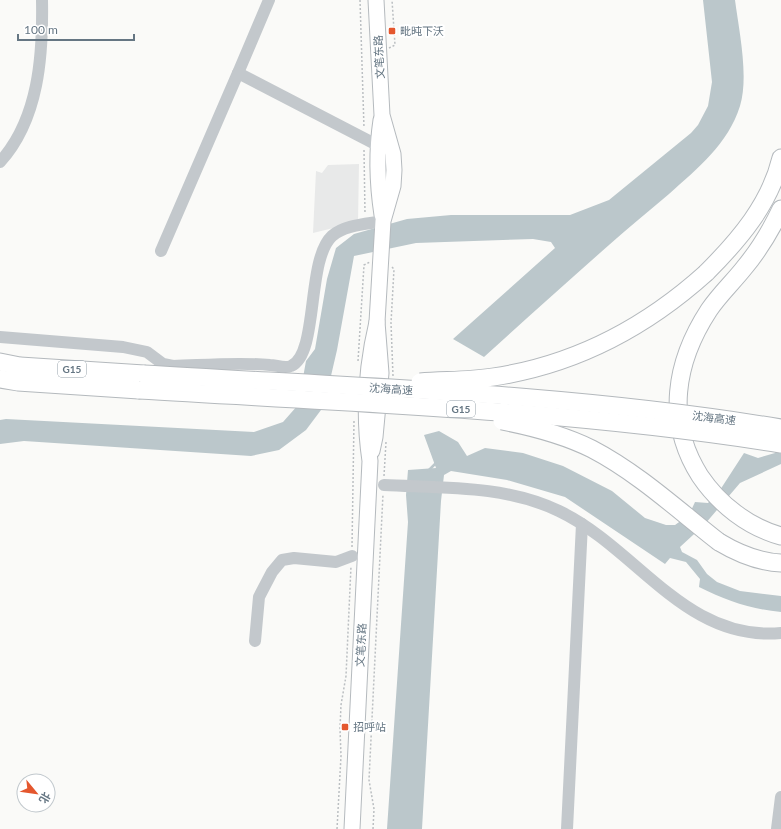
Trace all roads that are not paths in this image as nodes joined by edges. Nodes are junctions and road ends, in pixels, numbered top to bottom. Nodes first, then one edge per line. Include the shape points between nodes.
1 (42, 0) edge
2 (269, 0) edge
3 (376, 0) edge
4 (238, 73) junction
5 (382, 115) junction
6 (370, 142) junction
7 (781, 158) edge
8 (0, 162) edge
9 (781, 209) edge
10 (383, 221) junction
11 (161, 251) dead end
12 (0, 337) edge
13 (0, 362) edge
14 (0, 379) edge
15 (142, 382) junction
16 (346, 386) junction
17 (355, 411) junction
18 (781, 428) edge
19 (781, 444) edge
20 (384, 485) road end
21 (582, 524) junction
22 (781, 536) edge
23 (352, 556) road end
24 (781, 563) edge
25 (781, 633) edge
26 (255, 642) dead end
27 (781, 797) edge
28 (352, 829) edge
29 (567, 829) edge
30 (777, 829) edge

1 - 8 street via 40,71 24,124
2 - 4 street
3 - 5 main road, 文笔东路
4 - 6 street
4 - 11 street
5 - 6 main road, 文笔东路
5 - 10 main road, 文笔东路 via 393,154 394,170
6 - 10 main road, 文笔东路
7 - 16 highway, bridge via 766,199 728,251 679,297 647,320 611,340 536,368 493,377
9 - 22 highway via 769,233 746,267 710,309 694,336 682,365 677,397 680,423 690,460 707,487 725,506 747,521
10 - 12 street via 342,229 328,241 317,272 306,344 296,364 289,368 236,364 173,366 163,364 147,352 123,347
10 - 28 main road, 文笔东路 via 377,322 370,351 366,391 365,432 370,461
13 - 15 highway, 沈海高速 / G15
14 - 15 highway, 沈海高速 / G15 via 18,382
15 - 16 highway, 沈海高速 / G15, bridge
15 - 17 highway, 沈海高速 / G15, bridge
16 - 18 highway, 沈海高速 / G15, bridge via 559,399
17 - 19 highway, 沈海高速 / G15, bridge via 558,415
17 - 24 highway, bridge via 466,414 531,426 566,438 622,467 737,553 757,560
20 - 21 street via 486,491 521,497 557,510
21 - 25 street via 699,616 736,630
21 - 29 street
23 - 26 street via 336,562 294,558 282,560 272,572 259,597
27 - 30 street

